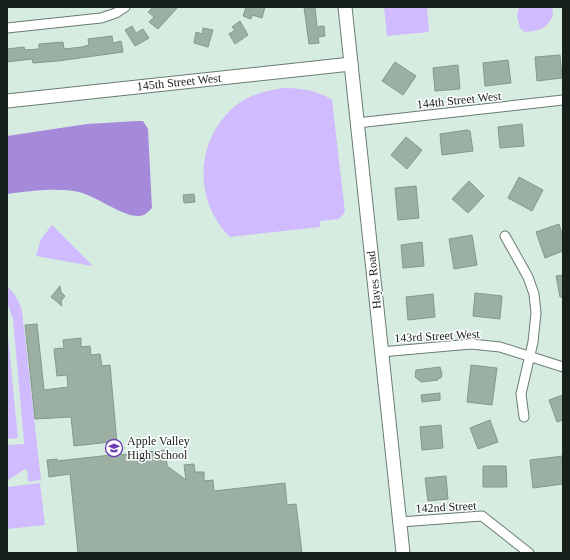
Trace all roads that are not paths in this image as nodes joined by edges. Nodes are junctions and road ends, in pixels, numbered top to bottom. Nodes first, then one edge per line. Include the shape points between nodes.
1 (125, 7) edge
2 (345, 7) edge
3 (7, 28) edge
4 (351, 64) junction
5 (563, 100) edge
6 (7, 101) edge
7 (357, 123) junction
8 (505, 236) dead end
9 (382, 352) junction
10 (531, 356) junction
11 (563, 366) edge
12 (524, 416) dead end
13 (400, 522) junction
14 (404, 553) edge
15 (529, 553) edge

1 - 3 street via 101,18
2 - 4 street, Hayes Road
4 - 6 street, 145th Street West
4 - 7 street, Hayes Road
5 - 7 street, 144th Street West
7 - 9 street, Hayes Road
8 - 10 street via 528,277 534,294 536,312
9 - 10 street, 143rd Street West via 471,344 500,347
9 - 13 street, Hayes Road
10 - 11 street, 143rd Street West
10 - 12 street via 521,394
13 - 14 street, Hayes Road
13 - 15 street, 142nd Street via 482,516

